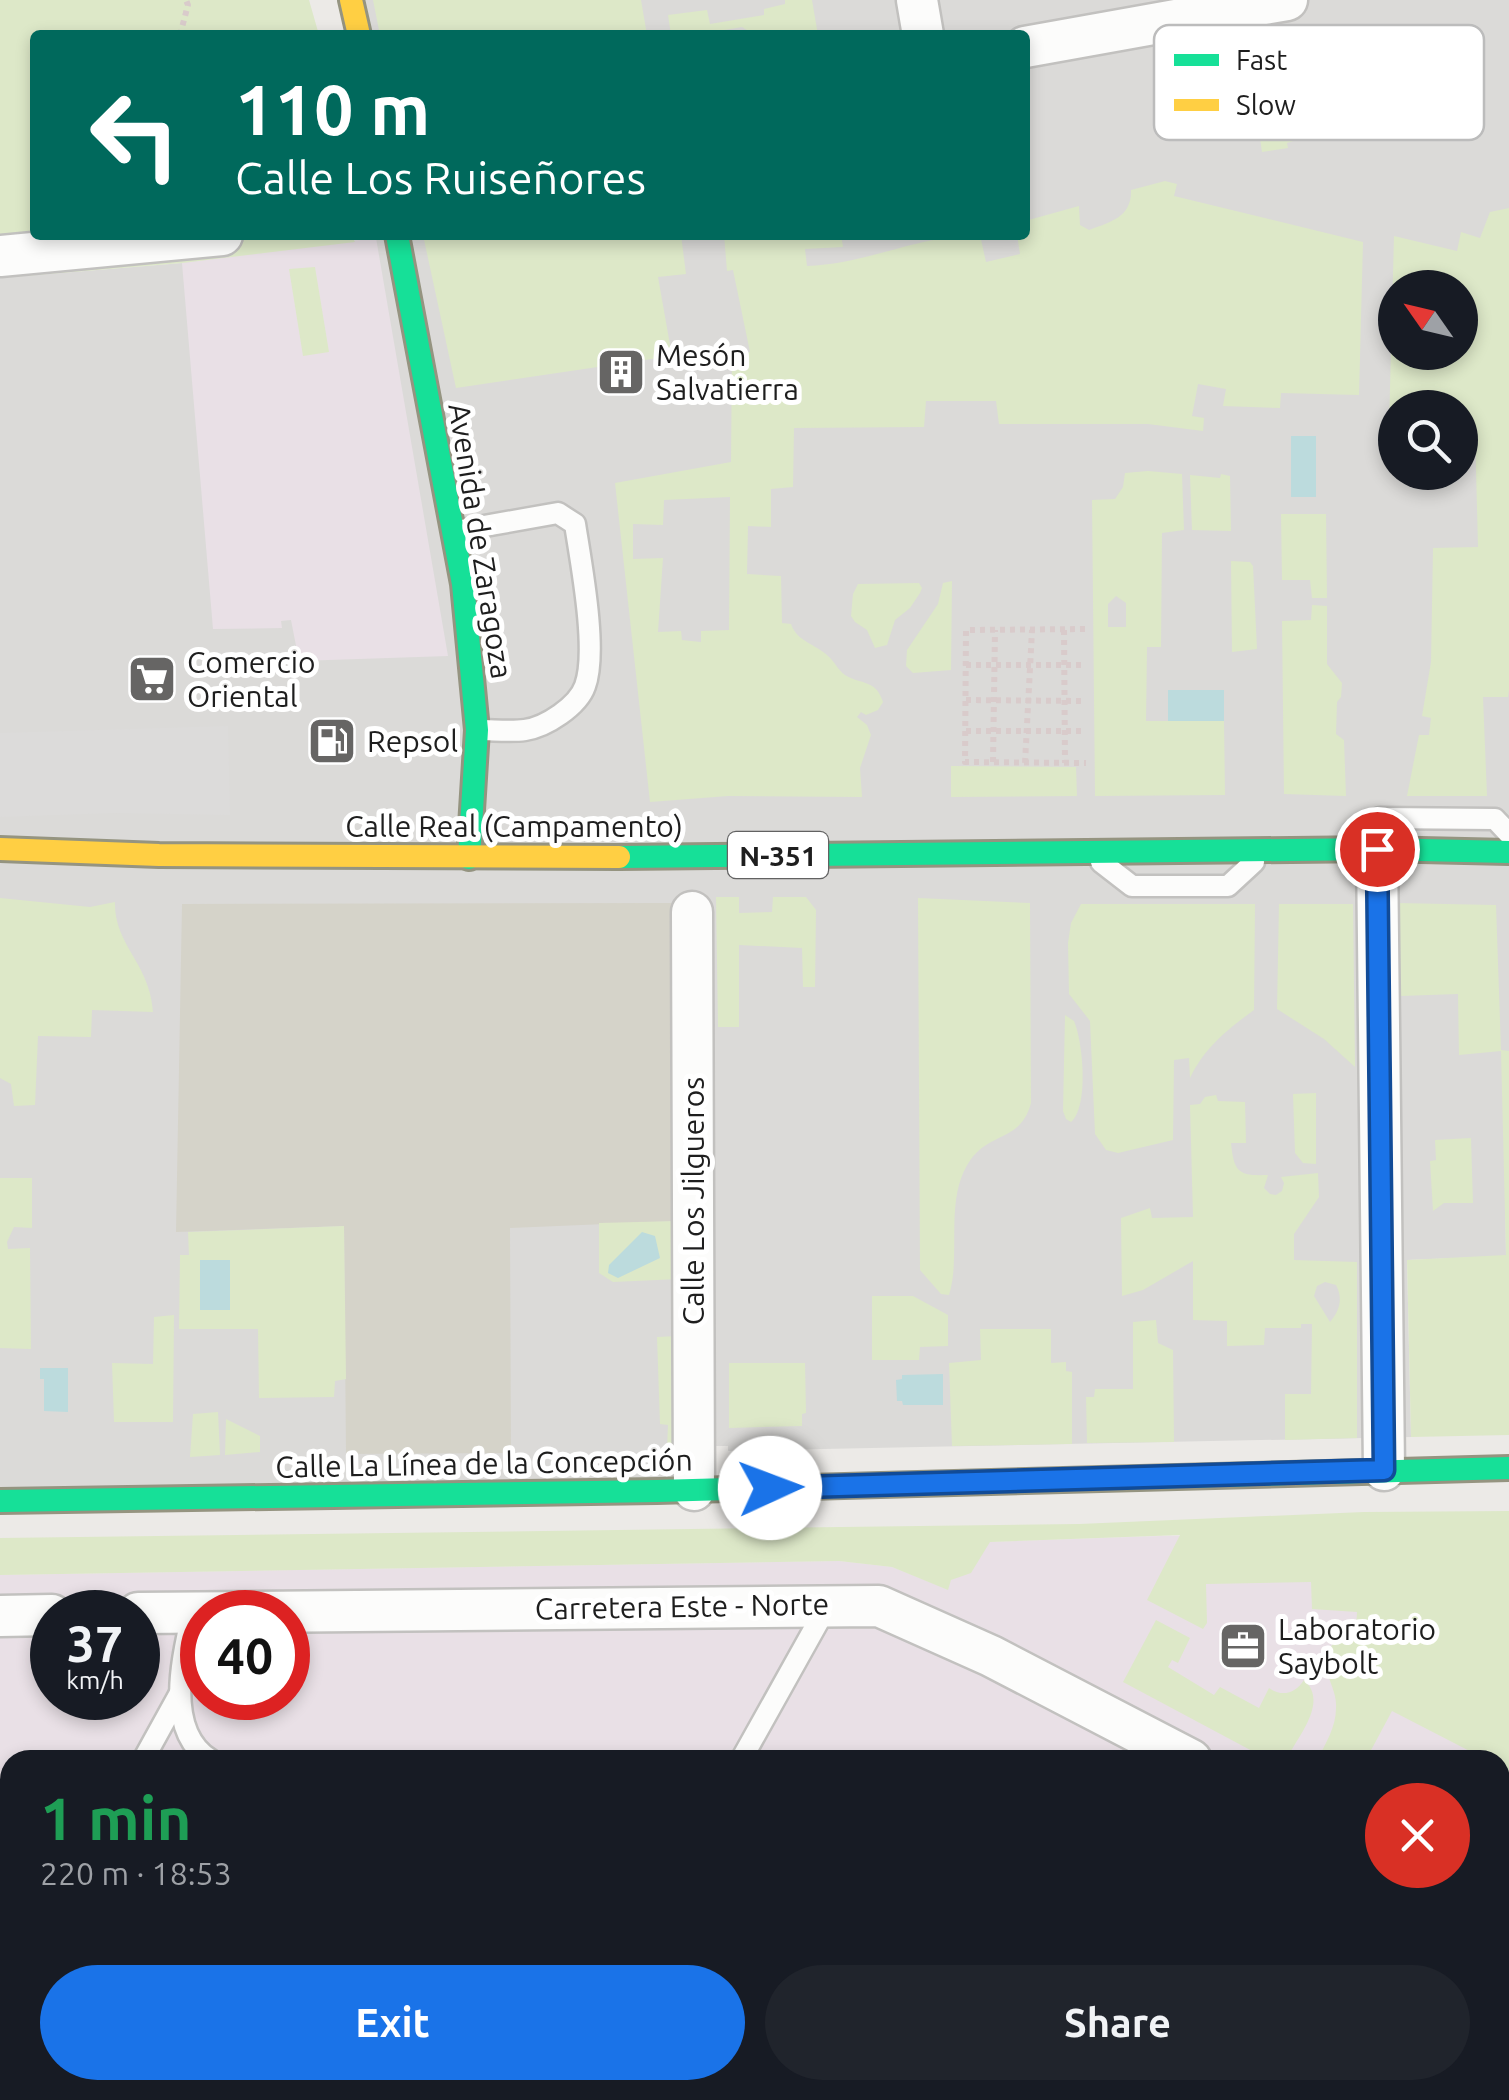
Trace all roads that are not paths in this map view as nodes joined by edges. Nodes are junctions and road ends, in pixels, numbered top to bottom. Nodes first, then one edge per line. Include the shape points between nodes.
1 (352, 0) edge
2 (916, 0) edge
3 (1287, 0) edge
4 (359, 30) edge
5 (921, 30) edge
6 (1030, 46) edge
7 (169, 240) edge
8 (398, 240) edge
9 (0, 256) edge
10 (454, 531) junction
11 (477, 730) junction
12 (1509, 834) edge
13 (0, 849) edge
14 (1361, 849) junction
15 (1267, 850) junction
16 (1088, 852) junction
17 (1509, 852) edge
18 (469, 858) junction
19 (692, 912) dead end
20 (1509, 1468) edge
21 (1384, 1470) junction
22 (694, 1490) junction
23 (0, 1501) edge
24 (828, 1604) junction
25 (310, 1611) edge
26 (30, 1615) edge
27 (0, 1616) edge
28 (180, 1693) edge
29 (185, 1720) edge
30 (149, 1750) edge
31 (199, 1750) edge
32 (747, 1750) edge
33 (1171, 1750) edge

1 - 4 main road
2 - 5 street
3 - 6 street
7 - 9 street
8 - 10 main road, Avenida de Zaragoza
10 - 11 main road, Avenida de Zaragoza
10 - 11 lane via 558,513 576,524 590,656 584,689 554,718 529,730
11 - 18 main road, Avenida de Zaragoza
12 - 14 lane via 1495,819 1380,818
13 - 18 main road, Calle Real (Campamento) / N-351
14 - 15 main road, Calle Real (Campamento) / N-351
14 - 17 main road, Calle Real (Campamento) / N-351
14 - 21 street
15 - 16 main road, Calle Real (Campamento) / N-351
15 - 16 lane via 1228,886 1132,886
16 - 18 main road, Calle Real (Campamento) / N-351
19 - 22 street, Calle Los Jilgueros
20 - 21 main road, Calle La Línea de la Concepción
21 - 22 main road, Calle La Línea de la Concepción
22 - 23 main road, Calle La Línea de la Concepción
24 - 25 street, Carretera Este - Norte
24 - 32 lane
24 - 33 street, Carretera Este - Norte via 879,1606 932,1628
26 - 27 street
28 - 30 lane
29 - 31 lane

